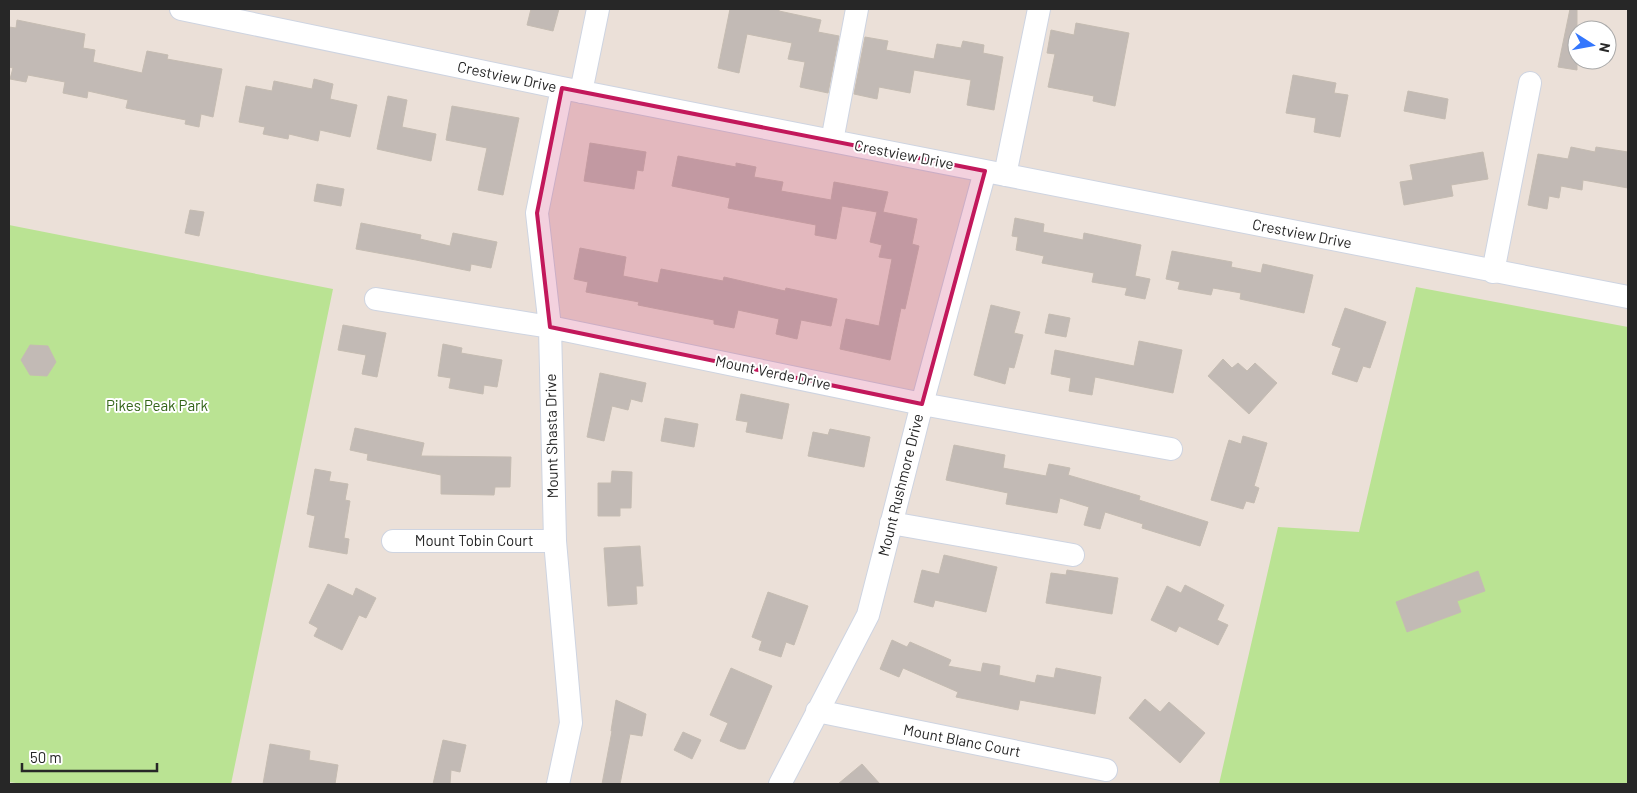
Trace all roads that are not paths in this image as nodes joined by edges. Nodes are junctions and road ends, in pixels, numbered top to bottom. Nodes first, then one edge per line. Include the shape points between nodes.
1 (181, 9) edge
2 (598, 9) edge
3 (857, 9) edge
4 (1039, 9) edge
5 (1530, 83) dead end
6 (571, 90) junction
7 (832, 141) junction
8 (995, 173) junction
9 (1493, 272) junction
10 (1628, 297) edge
11 (376, 299) dead end
12 (550, 327) junction
13 (922, 404) junction
14 (1171, 448) dead end
15 (892, 523) junction
16 (393, 540) dead end
17 (555, 541) junction
18 (1073, 555) dead end
19 (818, 711) junction
20 (1106, 770) dead end
21 (558, 784) edge
22 (780, 784) edge

1 - 6 street, Crestview Drive
2 - 6 street, Mount Shasta Drive
3 - 7 street
4 - 8 street, Mount Rushmore Drive
5 - 9 street
6 - 7 street, Crestview Drive
6 - 12 street, Mount Shasta Drive via 537,213
7 - 8 street, Crestview Drive
8 - 9 street, Crestview Drive
8 - 13 street, Mount Rushmore Drive
9 - 10 street, Crestview Drive
11 - 12 street, Mount Verde Drive
12 - 13 street, Mount Verde Drive
12 - 17 street, Mount Shasta Drive
13 - 14 street, Mount Verde Drive
13 - 15 street, Mount Rushmore Drive
15 - 18 street
15 - 19 street, Mount Rushmore Drive via 868,615
16 - 17 street, Mount Tobin Court
17 - 21 street, Mount Shasta Drive via 571,723
19 - 20 street, Mount Blanc Court
19 - 22 street, Mount Rushmore Drive

